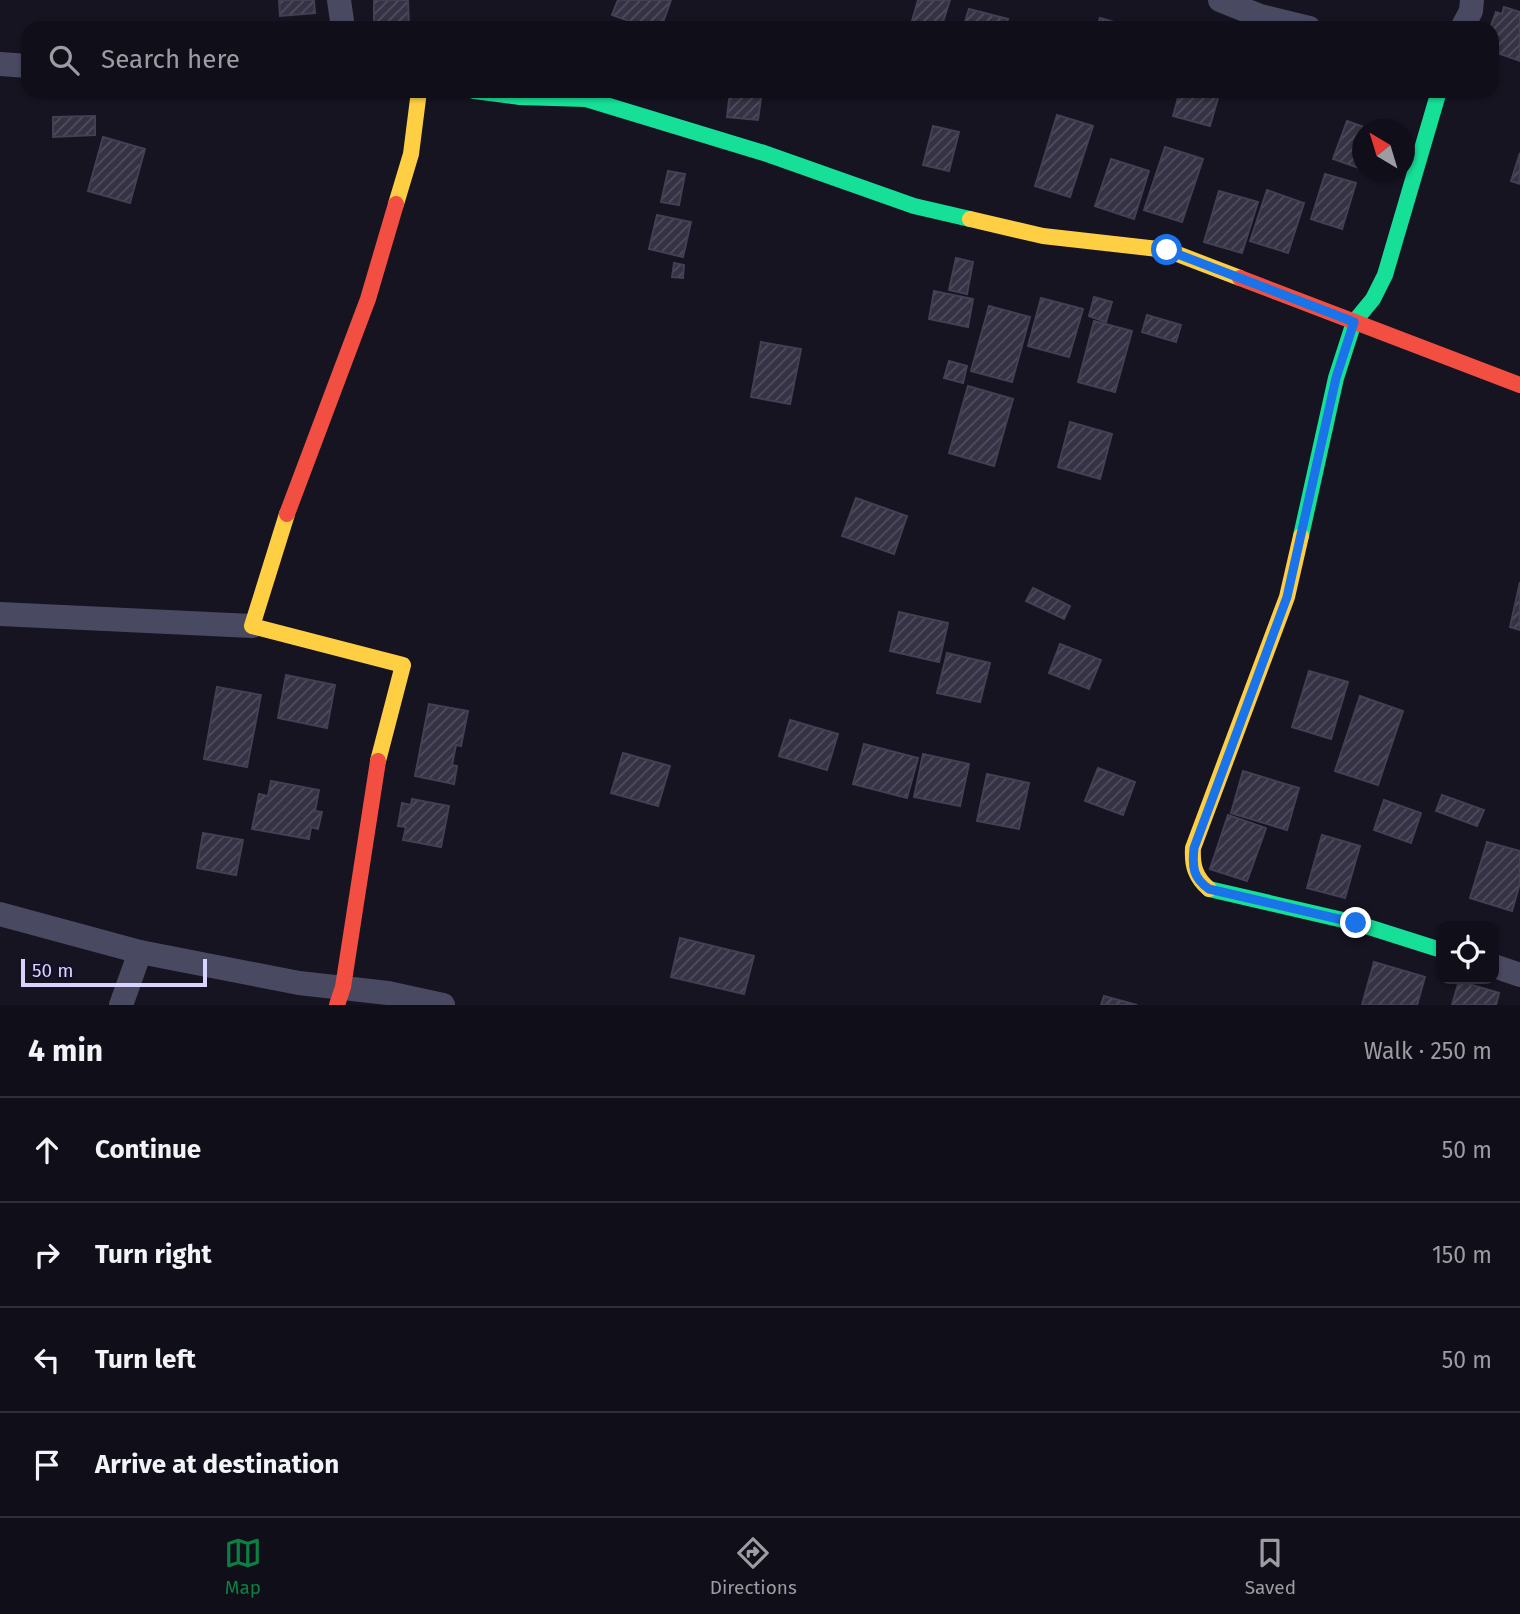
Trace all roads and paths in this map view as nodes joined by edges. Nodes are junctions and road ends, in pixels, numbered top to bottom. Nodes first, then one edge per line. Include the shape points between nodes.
1 (340, 0) edge
2 (1220, 0) edge
3 (1472, 0) edge
4 (343, 21) edge
5 (1280, 21) edge
6 (1466, 21) edge
7 (0, 64) edge
8 (21, 66) edge
9 (418, 98) edge
10 (553, 98) edge
11 (1437, 98) edge
12 (1354, 322) junction
13 (1520, 385) edge
14 (0, 614) edge
15 (252, 626) junction
16 (0, 914) edge
17 (1436, 948) edge
18 (140, 952) junction
19 (1499, 969) edge
20 (1520, 975) edge
21 (340, 996) edge
22 (121, 1005) edge
23 (443, 1005) edge

1 - 4 street
2 - 5 street
3 - 6 street
7 - 8 street
9 - 15 street via 411,154 368,299 277,541
10 - 12 street via 586,99 764,153 914,206 1043,236 1167,250
11 - 12 street via 1385,275
12 - 13 street
12 - 17 street via 1336,378 1287,597 1194,848 1192,867 1198,881 1209,889 1356,923
14 - 15 street
15 - 21 street via 403,665 380,751
16 - 18 street
18 - 21 street via 299,983
18 - 22 street
19 - 20 street
21 - 23 street via 388,993

